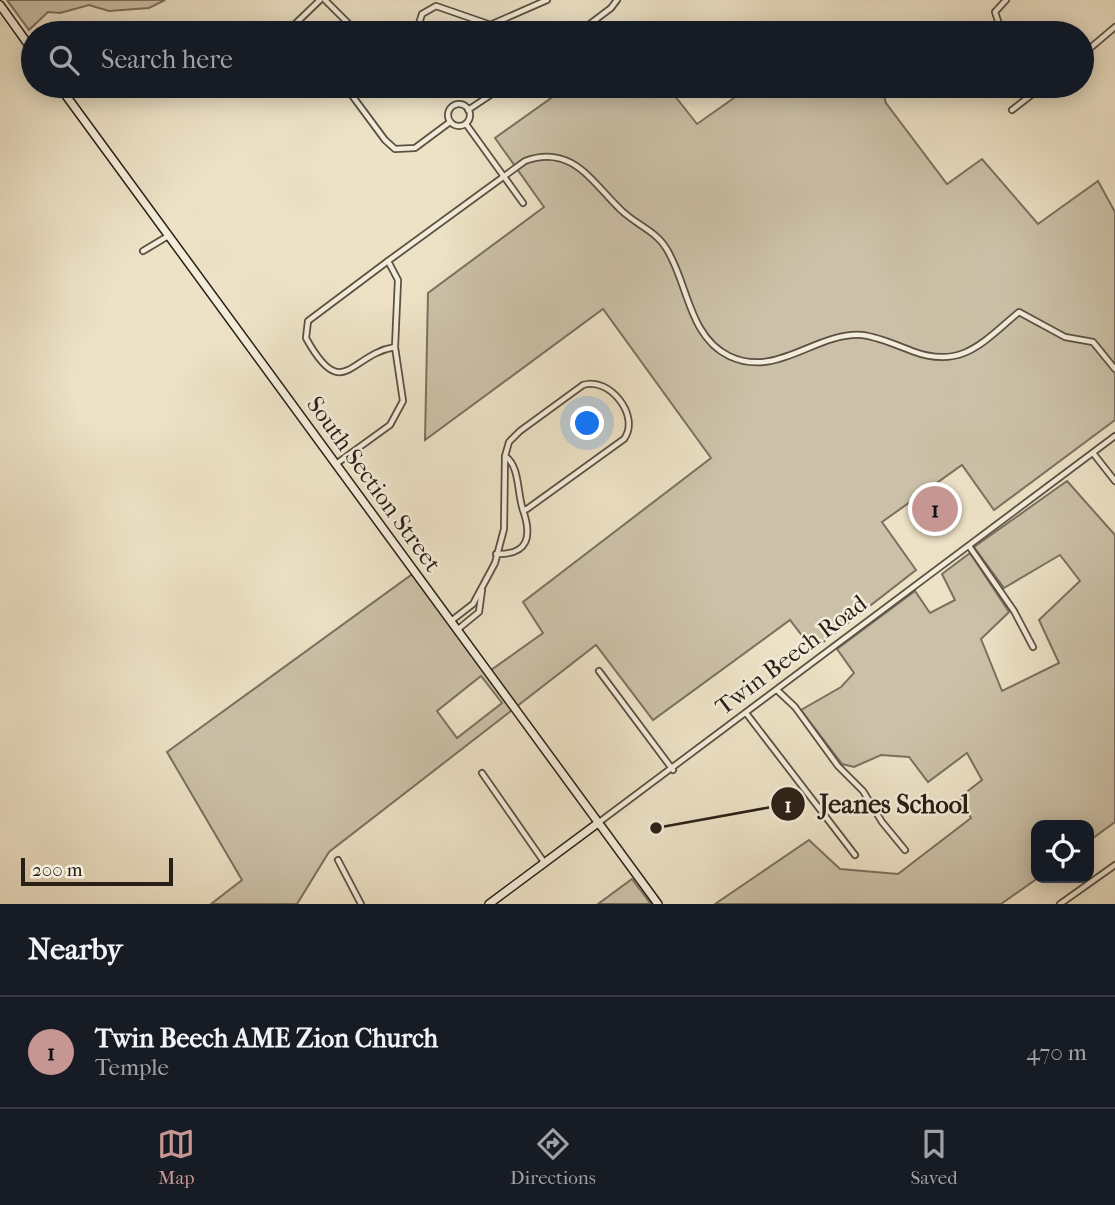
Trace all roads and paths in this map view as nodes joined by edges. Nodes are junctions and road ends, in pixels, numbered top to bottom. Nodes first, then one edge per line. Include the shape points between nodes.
1 (323, 0) edge
2 (547, 0) edge
3 (617, 0) edge
4 (1006, 0) edge
5 (0, 5) edge
6 (3, 16) edge
7 (299, 21) edge
8 (345, 21) edge
9 (420, 21) edge
10 (479, 21) edge
11 (495, 21) edge
12 (594, 21) edge
13 (998, 21) edge
14 (1115, 27) edge
15 (21, 37) edge
16 (1094, 45) edge
17 (68, 98) edge
18 (354, 98) edge
19 (486, 98) edge
20 (1027, 98) edge
21 (468, 110) junction
22 (1012, 110) dead end
23 (450, 122) junction
24 (466, 124) junction
25 (503, 176) junction
26 (523, 203) dead end
27 (168, 236) junction
28 (143, 251) dead end
29 (388, 261) junction
30 (395, 347) junction
31 (1115, 369) edge
32 (1115, 436) edge
33 (1093, 453) junction
34 (505, 456) junction
35 (336, 464) junction
36 (1115, 481) edge
37 (523, 510) junction
38 (969, 546) junction
39 (496, 554) junction
40 (482, 589) junction
41 (450, 621) junction
42 (456, 631) junction
43 (1033, 647) dead end
44 (599, 671) dead end
45 (778, 690) junction
46 (746, 713) junction
47 (673, 770) junction
48 (482, 773) dead end
49 (598, 823) junction
50 (905, 850) dead end
51 (855, 855) dead end
52 (338, 860) dead end
53 (545, 863) junction
54 (1115, 865) edge
55 (361, 904) edge
56 (489, 904) edge
57 (658, 904) edge
58 (1059, 904) edge

1 - 7 street
1 - 8 street
2 - 11 street
3 - 12 street
4 - 13 street via 995,12
5 - 6 street
6 - 15 street
9 - 10 street via 422,14 436,6
14 - 16 street
17 - 27 street, South Section Street
18 - 23 street via 395,149 415,148
19 - 21 street
20 - 22 street
21 - 23 street via 463,105 453,106 448,112
21 - 24 street
23 - 24 street
24 - 25 street
25 - 26 street
25 - 29 street
25 - 31 street via 539,157 572,163 587,172 623,212 665,246 700,329 729,356 770,362 852,335 872,336 928,356 948,358 971,351 1019,312 1065,337 1093,342
27 - 28 street
27 - 35 street, South Section Street
29 - 30 street via 398,279
29 - 30 street via 312,316 306,338 326,367 338,372 351,371 380,349
30 - 35 street via 404,392 401,409 390,425
32 - 33 street, Twin Beech Road
33 - 36 street
33 - 38 street, Twin Beech Road
34 - 37 street via 515,469
34 - 37 street via 509,442 520,430 587,383 607,387 629,418 624,439
34 - 39 street via 504,529
35 - 41 street, South Section Street
37 - 39 street via 529,528 527,540 512,553
38 - 43 street
38 - 45 street, Twin Beech Road
39 - 40 street
40 - 41 street via 472,604
40 - 42 street via 479,612
41 - 42 street, South Section Street
42 - 49 street, South Section Street
44 - 47 street
45 - 46 street, Twin Beech Road
45 - 50 street via 863,791
46 - 47 street, Twin Beech Road
46 - 51 street
47 - 49 street, Twin Beech Road
48 - 53 street
49 - 53 street, Twin Beech Road
49 - 57 street, South Section Street
52 - 55 street
53 - 56 street, Twin Beech Road
54 - 58 street

